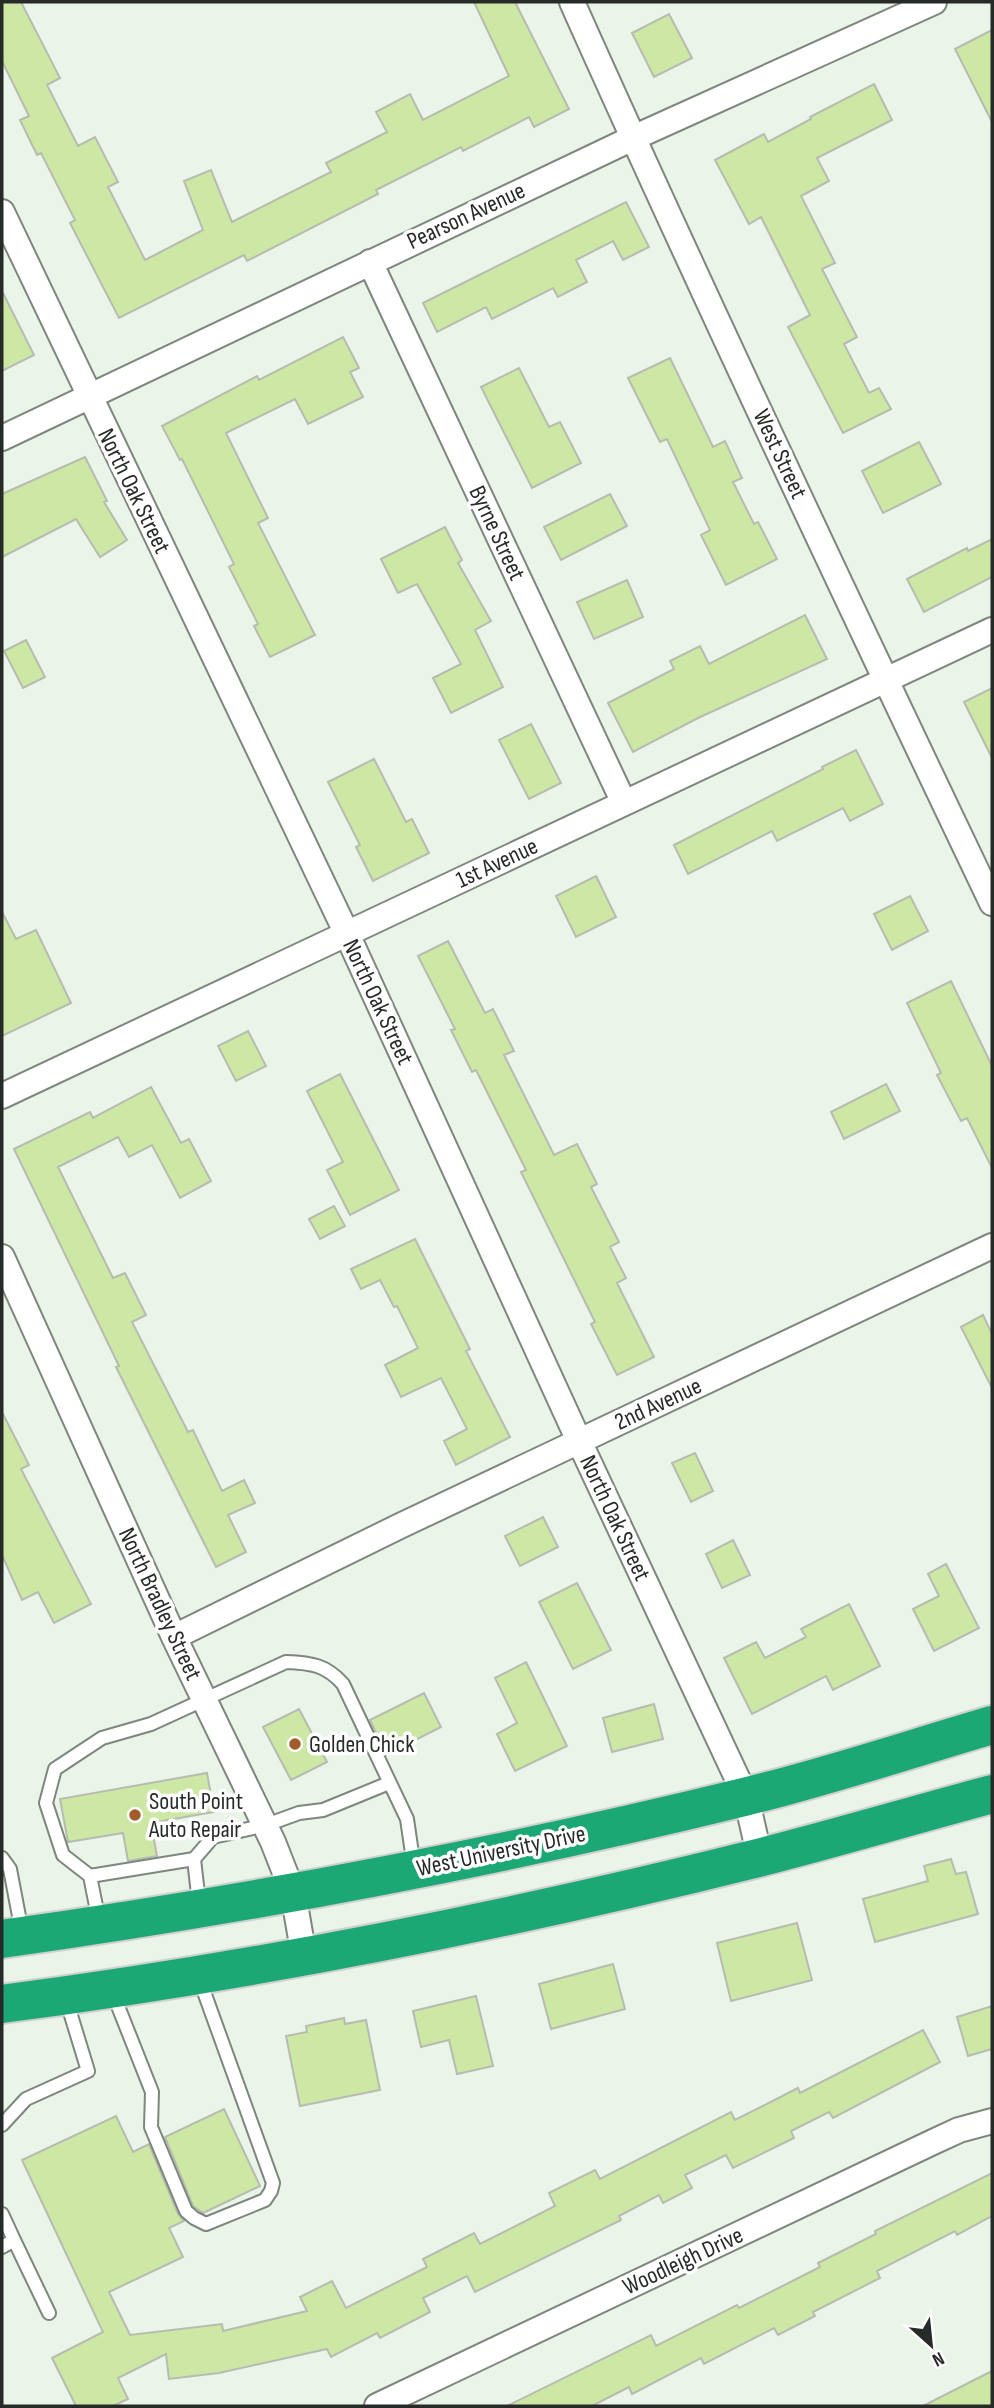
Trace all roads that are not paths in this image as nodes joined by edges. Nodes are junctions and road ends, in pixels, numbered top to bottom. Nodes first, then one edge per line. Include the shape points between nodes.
1 (572, 2) edge
2 (934, 2) edge
3 (633, 138) junction
4 (2, 212) edge
5 (370, 262) junction
6 (89, 396) junction
7 (2, 438) edge
8 (992, 631) edge
9 (886, 681) junction
10 (624, 803) junction
11 (992, 903) edge
12 (347, 934) junction
13 (2, 1096) edge
14 (992, 1246) edge
15 (2, 1257) edge
16 (579, 1441) junction
17 (174, 1637) junction
18 (205, 1700) junction
19 (992, 1725) edge
20 (389, 1783) junction
21 (992, 1794) edge
22 (746, 1797) junction
23 (266, 1825) junction
24 (2, 1858) edge
25 (760, 1858) junction
26 (194, 1859) junction
27 (414, 1871) junction
28 (90, 1876) junction
29 (293, 1893) junction
30 (199, 1907) junction
31 (100, 1925) junction
32 (12, 1937) edge
33 (304, 1956) junction
34 (197, 1973) junction
35 (111, 1988) junction
36 (64, 1996) junction
37 (2, 2004) edge
38 (992, 2121) edge
39 (2, 2126) edge
40 (2, 2214) edge
41 (14, 2241) junction
42 (2, 2247) edge
43 (49, 2313) dead end
44 (377, 2406) edge

1 - 3 street, West Street
2 - 3 street, Pearson Avenue
3 - 5 street, Pearson Avenue
3 - 9 street, West Street
4 - 6 street, North Oak Street
5 - 6 street, Pearson Avenue
5 - 10 street, Byrne Street
6 - 7 street, Pearson Avenue
6 - 12 street, North Oak Street
8 - 9 street, 1st Avenue
9 - 10 street, 1st Avenue
9 - 11 street, West Street
10 - 12 street, 1st Avenue
12 - 13 street, 1st Avenue
12 - 16 street, North Oak Street
14 - 16 street, 2nd Avenue
15 - 17 street, North Bradley Street
16 - 17 street, 2nd Avenue
16 - 22 street, North Oak Street
17 - 18 street, North Bradley Street
18 - 20 lane via 286,1662 332,1671 344,1684
18 - 23 street, North Bradley Street
18 - 28 lane via 151,1724 102,1738 55,1769 46,1803 63,1855
19 - 22 highway, West University Drive
20 - 23 lane via 323,1810
20 - 27 lane via 407,1819
21 - 25 highway
22 - 25 street, North Oak Street
22 - 27 highway, West University Drive
23 - 26 lane via 213,1837
23 - 29 street, North Bradley Street
24 - 32 lane via 10,1869
25 - 33 highway via 596,1897
26 - 28 lane
26 - 30 lane
27 - 29 highway, West University Drive
28 - 31 lane
29 - 30 highway, West University Drive
29 - 33 street, North Bradley Street
30 - 31 highway, West University Drive
31 - 32 highway, West University Drive
33 - 34 highway
34 - 35 highway
34 - 35 lane via 273,2183 265,2200 206,2224 186,2211 151,2127 152,2092
35 - 36 highway
36 - 37 highway
36 - 39 lane via 88,2071 26,2099
38 - 44 street, Woodleigh Drive via 933,2142
40 - 41 lane
41 - 42 lane
41 - 43 lane

